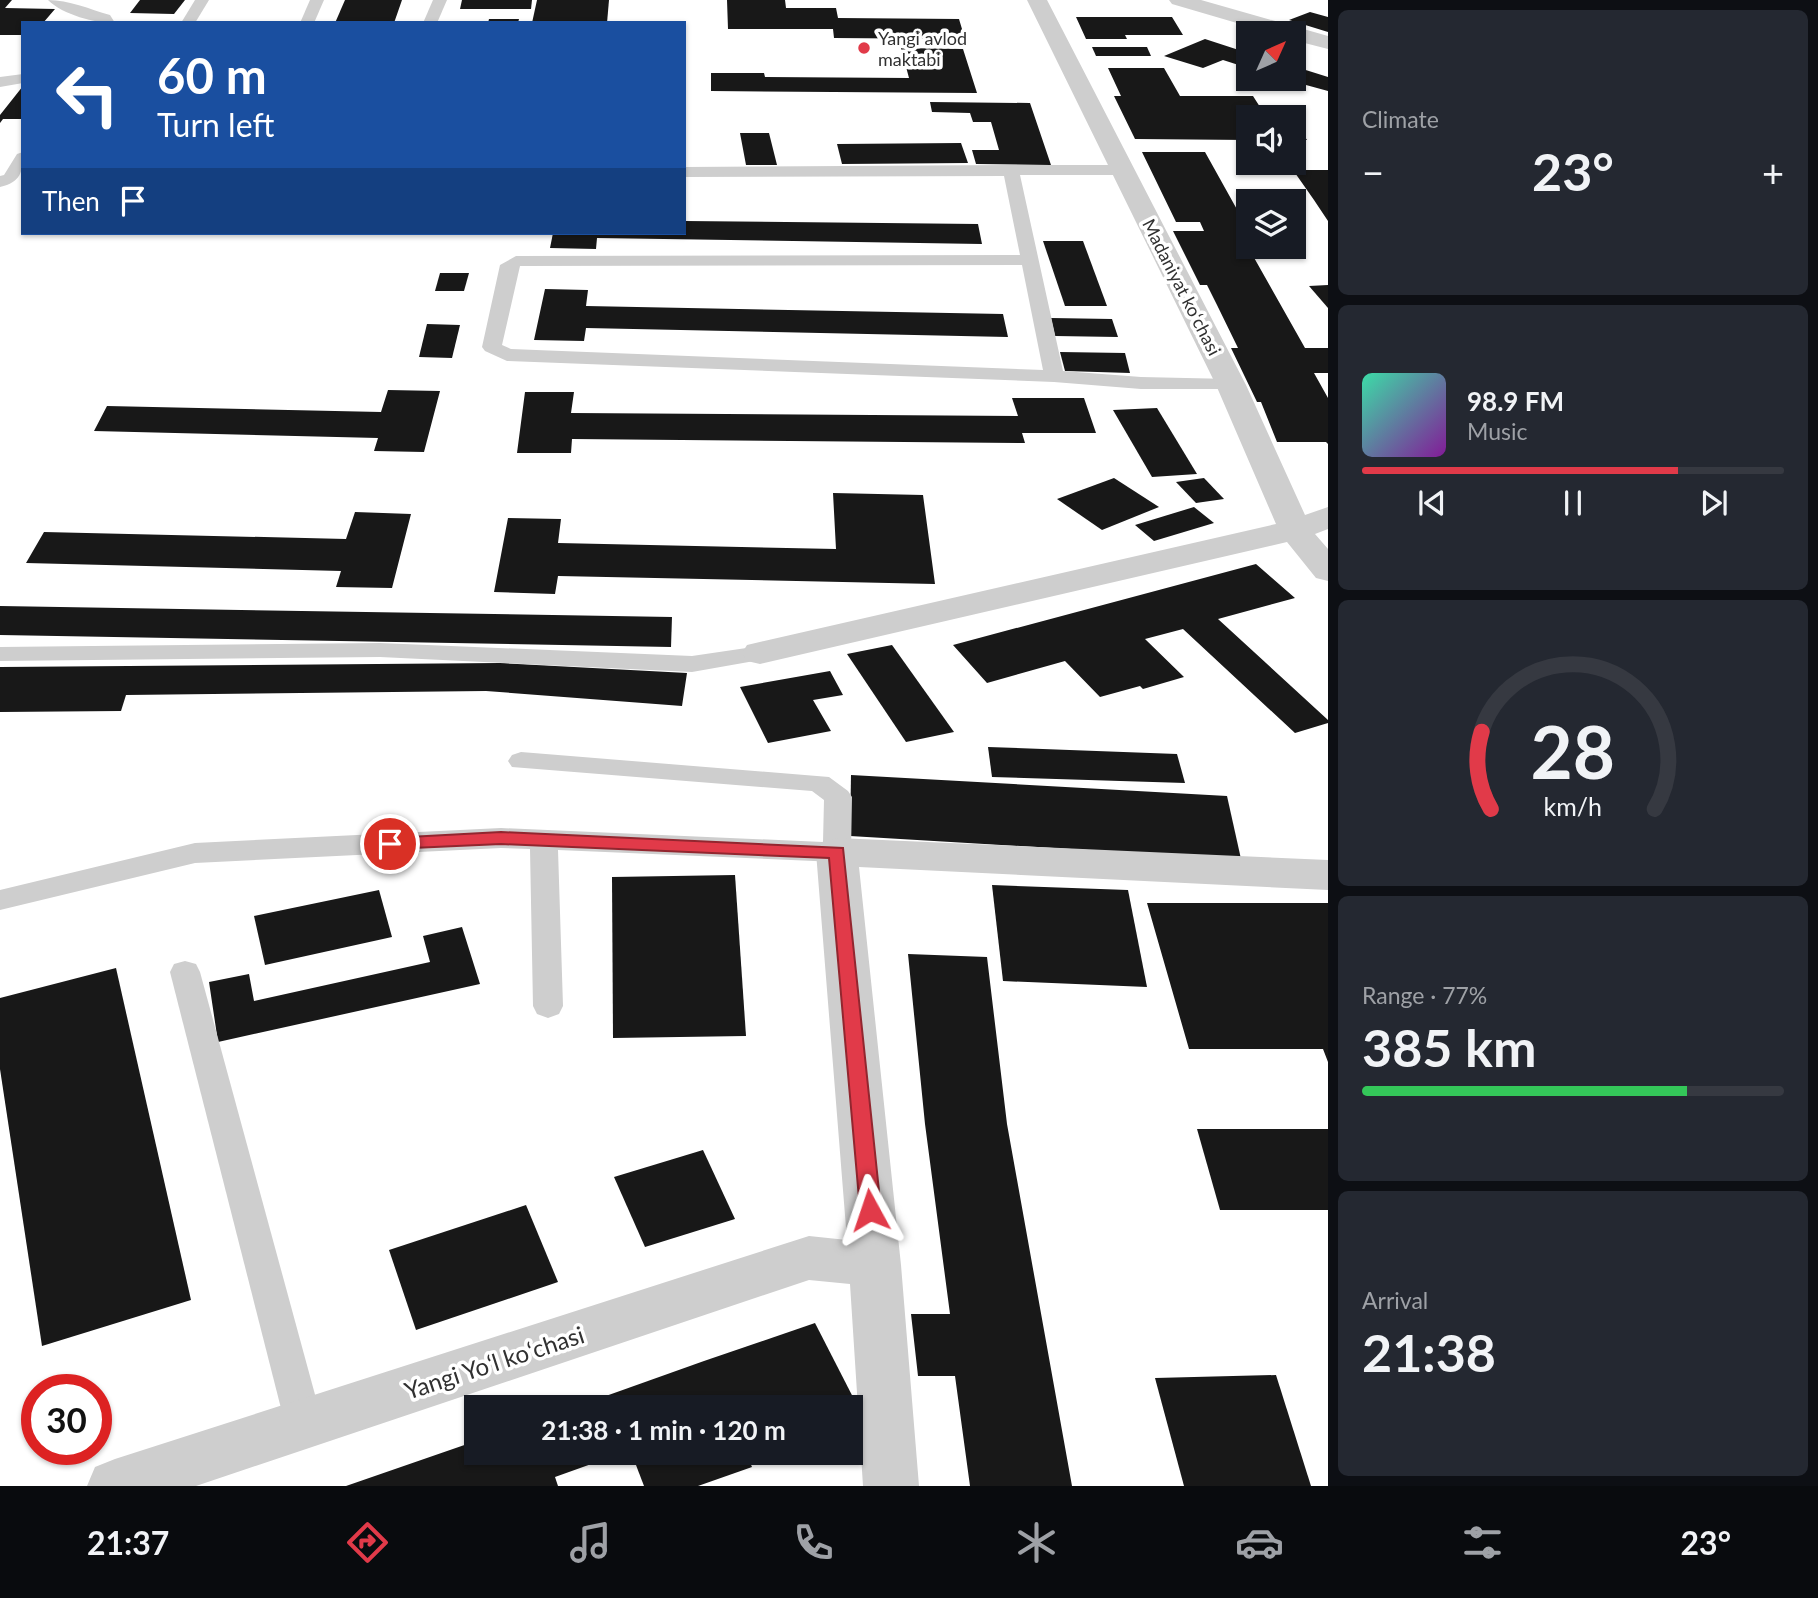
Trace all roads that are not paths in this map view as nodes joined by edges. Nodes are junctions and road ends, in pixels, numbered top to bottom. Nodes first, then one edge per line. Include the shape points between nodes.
1 (55, 0) edge
2 (202, 0) edge
3 (317, 0) edge
4 (440, 0) edge
5 (1037, 0) edge
6 (1179, 0) edge
7 (107, 21) edge
8 (189, 21) edge
9 (308, 21) edge
10 (431, 21) edge
11 (1252, 21) edge
12 (1306, 37) edge
13 (1328, 43) edge
14 (21, 78) edge
15 (0, 82) edge
16 (21, 161) edge
17 (1011, 170) junction
18 (1123, 170) junction
19 (686, 172) edge
20 (0, 183) edge
21 (1030, 260) junction
22 (1054, 376) junction
23 (1231, 385) junction
24 (1328, 517) edge
25 (1295, 530) junction
26 (1328, 571) edge
27 (760, 653) joint
28 (0, 654) edge
29 (521, 761) dead end
30 (544, 840) junction
31 (837, 852) junction
32 (1328, 875) edge
33 (0, 900) edge
34 (185, 972) dead end
35 (548, 1006) dead end
36 (875, 1265) junction
37 (304, 1424) junction
38 (115, 1486) edge
39 (891, 1486) edge

1 - 7 lane
2 - 8 lane
3 - 9 lane
4 - 10 lane
5 - 18 street, Madaniyat koʻchasi
6 - 11 street
12 - 13 street
14 - 15 lane
16 - 20 lane via 10,178
17 - 18 lane
17 - 19 lane
17 - 21 lane
18 - 23 street, Madaniyat koʻchasi
21 - 22 lane
21 - 22 lane via 516,261 509,265 492,347 507,355
22 - 23 lane
23 - 25 street, Madaniyat koʻchasi
24 - 25 street
25 - 26 street, Madaniyat koʻchasi
25 - 27 street
27 - 28 lane via 692,664 380,650
29 - 31 lane via 819,783 838,797
30 - 31 lane
30 - 33 lane via 501,838 195,853
30 - 35 lane
31 - 32 street
31 - 36 street
34 - 37 lane
36 - 37 street, Yangi Yoʻl koʻchasi via 809,1258
36 - 39 street
37 - 38 street, Yangi Yoʻl koʻchasi

